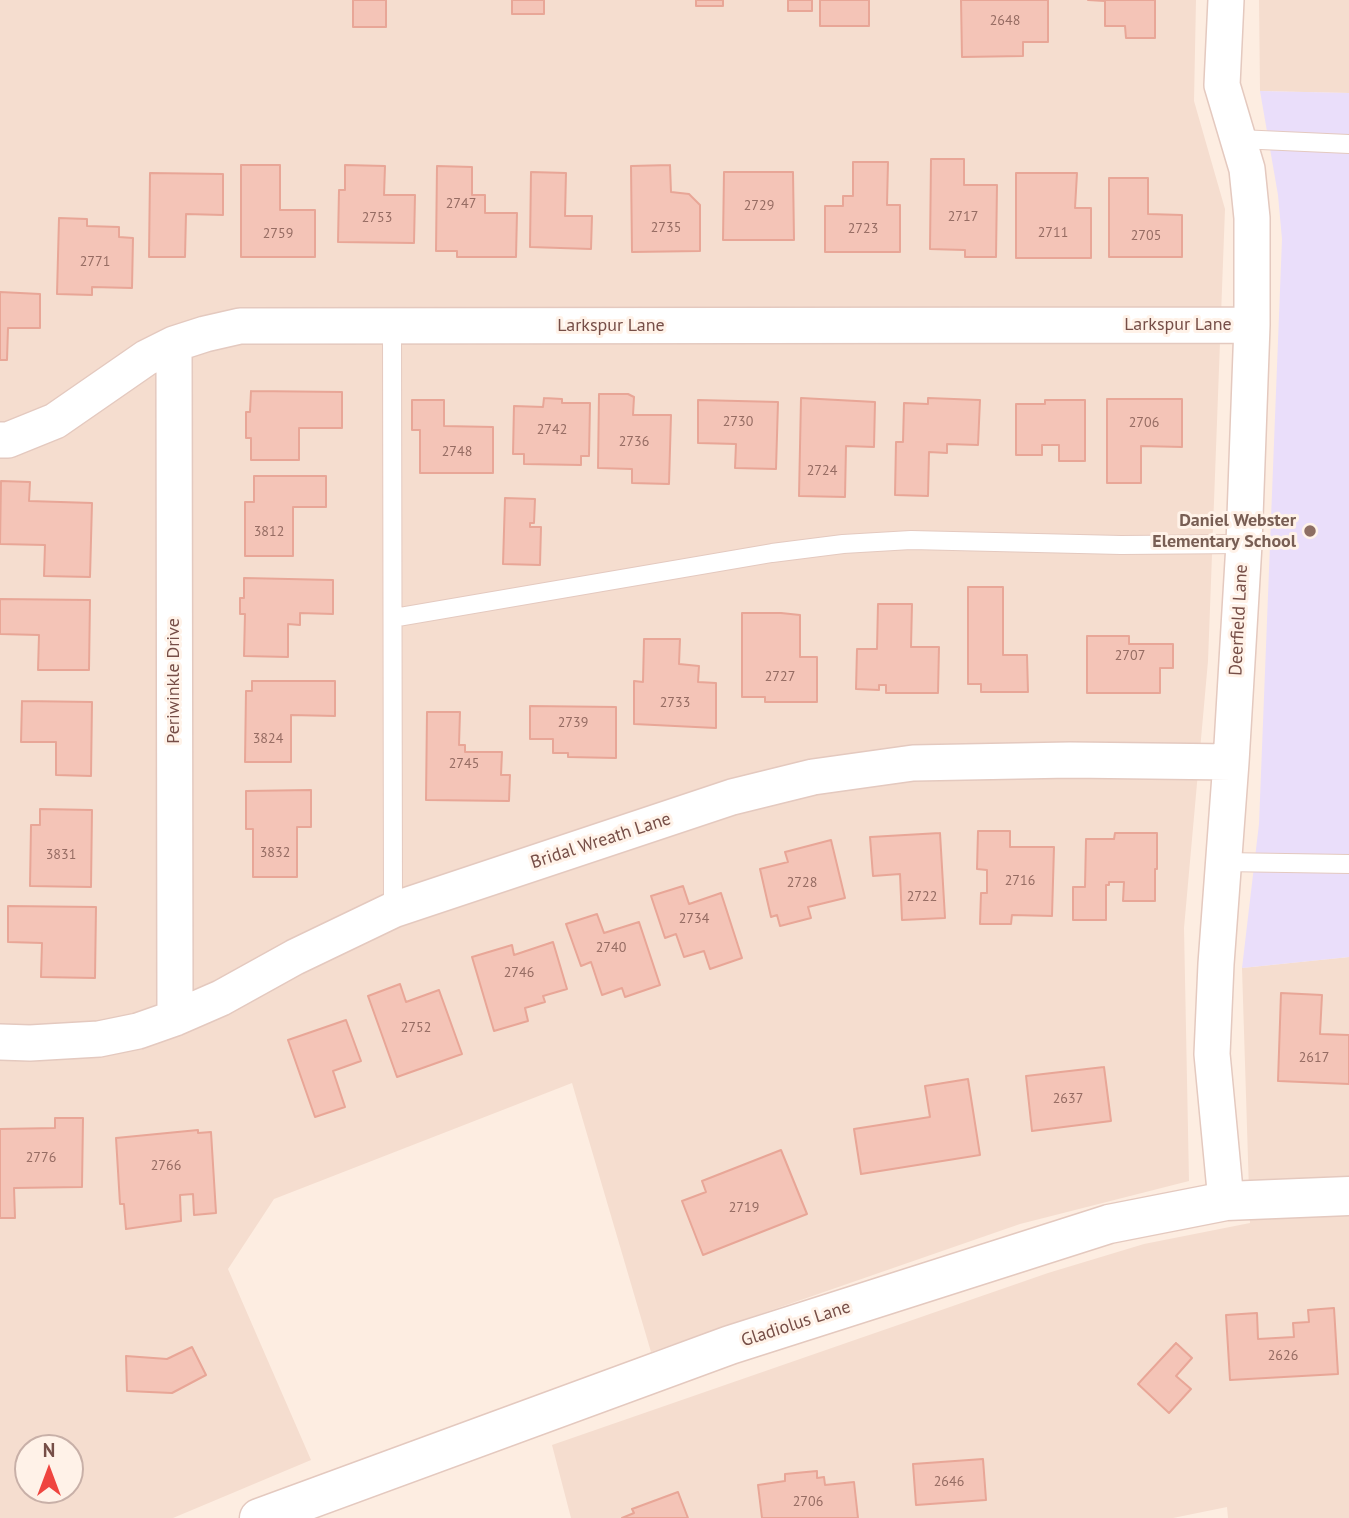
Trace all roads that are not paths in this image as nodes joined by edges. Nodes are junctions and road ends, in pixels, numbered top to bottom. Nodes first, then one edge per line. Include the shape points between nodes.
1 (1226, 0) edge
2 (1239, 139) junction
3 (1349, 144) edge
4 (1252, 325) junction
5 (392, 327) junction
6 (174, 344) junction
7 (0, 440) edge
8 (1244, 544) junction
9 (393, 618) junction
10 (1231, 762) junction
11 (1223, 862) junction
12 (1349, 864) edge
13 (393, 910) junction
14 (175, 1018) junction
15 (0, 1042) edge
16 (1349, 1196) edge
17 (1226, 1201) junction
18 (259, 1518) edge

1 - 2 street, Deerfield Lane via 1222,85
2 - 3 lane
2 - 4 street, Deerfield Lane via 1252,218
4 - 5 street, Larkspur Lane
4 - 8 street, Deerfield Lane
5 - 6 street, Larkspur Lane via 240,326
5 - 9 lane
6 - 7 street, Larkspur Lane via 55,421
6 - 14 street, Periwinkle Drive
8 - 9 lane via 911,540 843,544 772,552
8 - 10 street, Deerfield Lane
9 - 13 lane
10 - 11 street, Deerfield Lane
10 - 13 street, Bridal Wreath Lane via 913,763 813,777 732,797
11 - 12 lane
11 - 17 street, Deerfield Lane via 1212,1054
13 - 14 street, Bridal Wreath Lane
14 - 15 street, Bridal Wreath Lane via 99,1039
16 - 17 street, Gladiolus Lane
17 - 18 street, Gladiolus Lane via 1109,1224 730,1345

